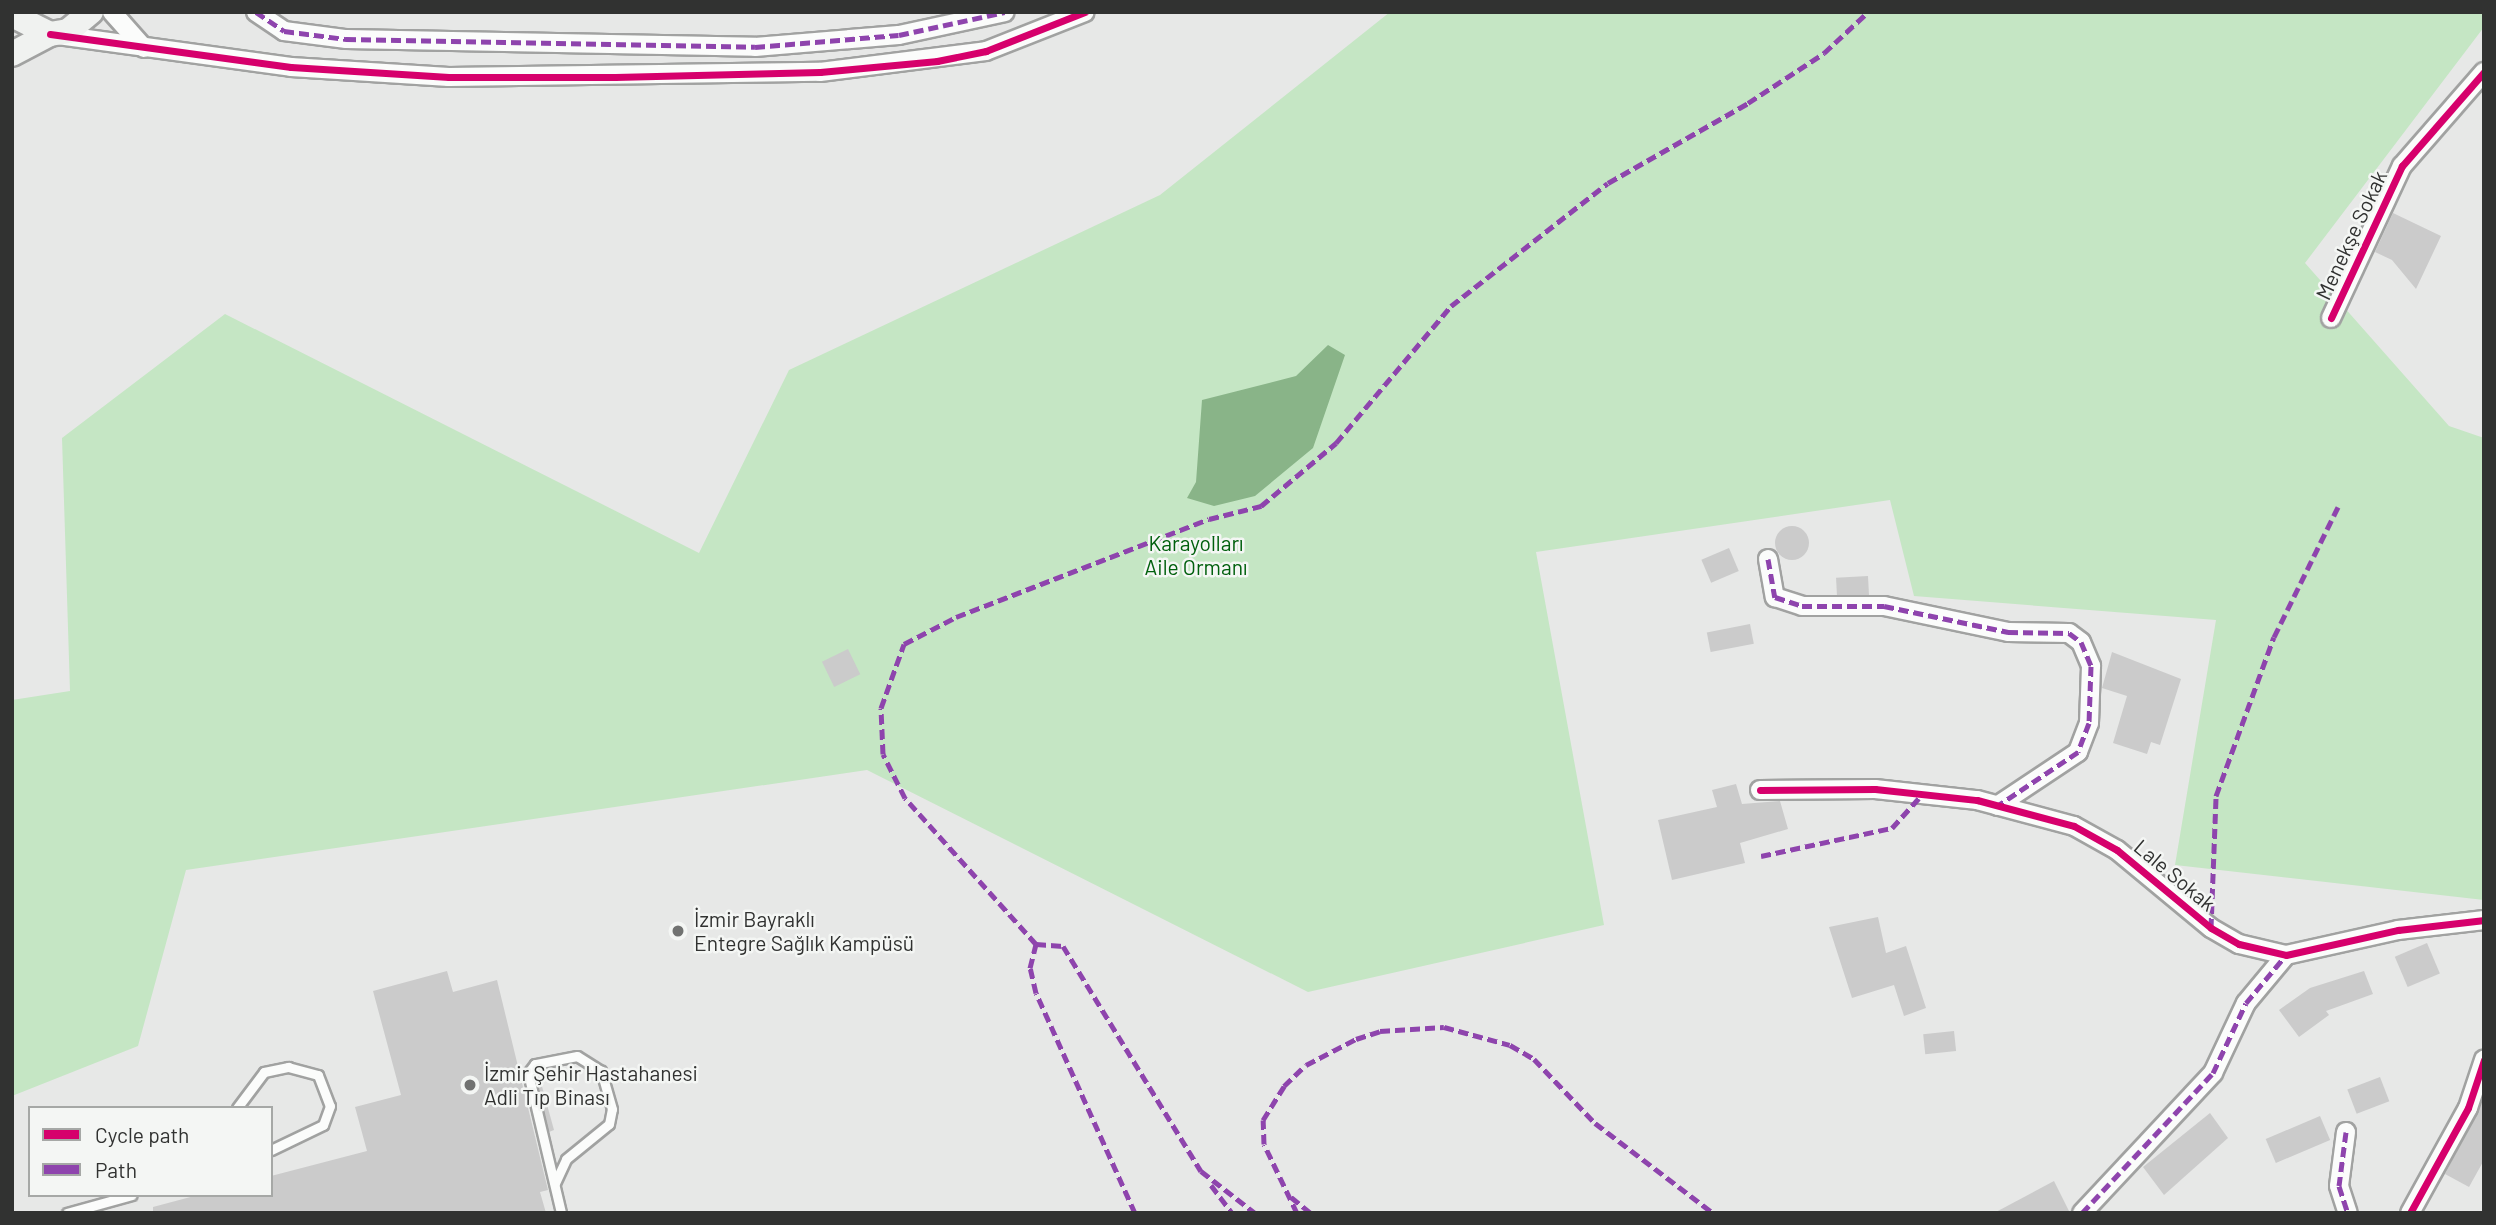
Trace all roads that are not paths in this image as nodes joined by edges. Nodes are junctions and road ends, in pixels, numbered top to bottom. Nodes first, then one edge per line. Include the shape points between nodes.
1 (91, 12) edge
2 (112, 12) edge
3 (256, 12) edge
4 (1005, 12) edge
5 (1085, 12) edge
6 (12, 15) edge
7 (50, 34) junction
8 (144, 48) junction
9 (12, 54) edge
10 (2484, 72) edge
11 (2331, 318) dead end
12 (1768, 559) dead end
13 (1760, 790) dead end
14 (1997, 806) junction
15 (2484, 920) edge
16 (2286, 956) junction
17 (2484, 1060) edge
18 (238, 1106) edge
19 (2346, 1132) dead end
20 (273, 1149) edge
21 (555, 1183) junction
22 (125, 1197) edge
23 (67, 1213) edge
24 (561, 1213) edge
25 (2082, 1213) edge
26 (2348, 1213) edge
27 (2410, 1213) edge

1 - 7 main road via 68,30
2 - 8 street
3 - 4 street via 285,31 346,38 755,47 900,35
5 - 8 street via 986,51 821,72 449,77 291,67
6 - 7 main road
7 - 8 street
7 - 9 main road
10 - 11 street, Menekşe Sokak via 2402,166
12 - 14 street via 1775,597 1801,606 1884,606 2008,632 2069,633 2081,642 2091,666 2089,723 2078,752
13 - 14 street, Lale Sokak via 1875,789
14 - 16 street, Lale Sokak via 2074,826 2117,850 2211,928 2239,944
15 - 16 street, Lale Sokak via 2398,930
16 - 25 street via 2246,1003 2213,1073
17 - 27 street via 2468,1108
18 - 20 lane via 264,1072 288,1067 318,1075 330,1106 323,1125
19 - 26 street via 2339,1186
21 - 21 lane via 566,1159 609,1124 612,1108 601,1071 577,1056 535,1064 528,1073
21 - 24 lane
22 - 23 lane

